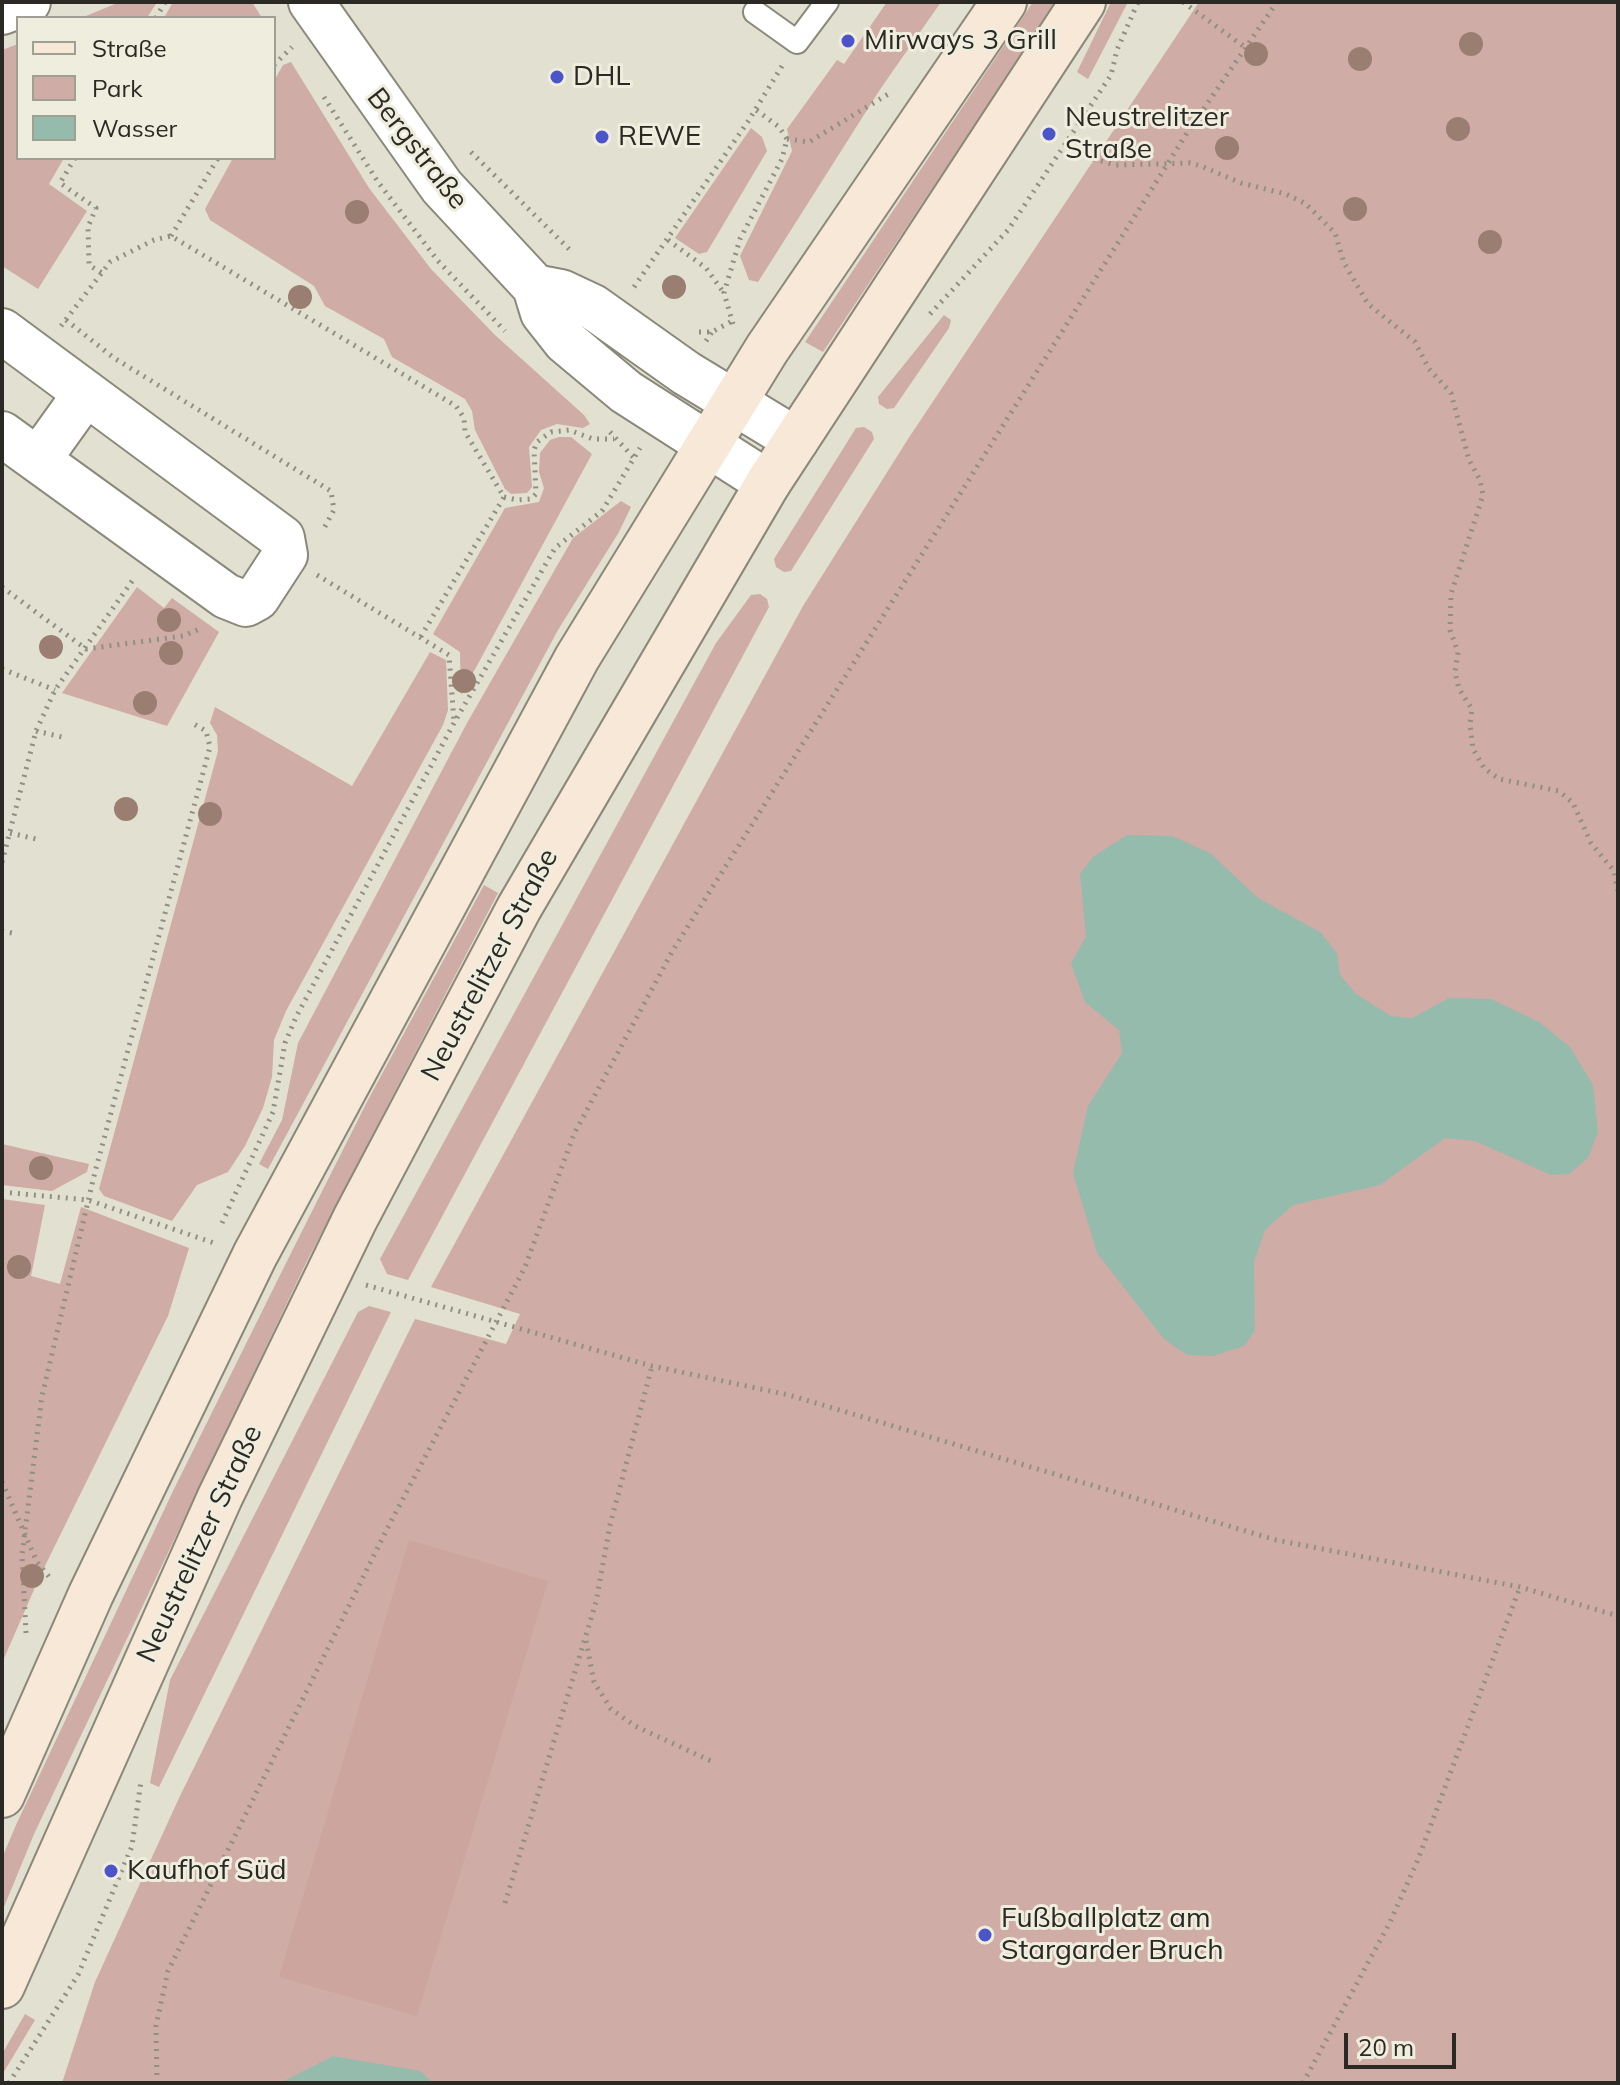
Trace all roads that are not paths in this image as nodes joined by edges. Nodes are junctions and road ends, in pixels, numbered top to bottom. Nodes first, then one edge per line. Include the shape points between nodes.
1 (311, 2) edge
2 (827, 2) edge
3 (1004, 2) edge
4 (1083, 2) edge
5 (755, 12) dead end
6 (535, 287) junction
7 (2, 331) edge
8 (86, 393) junction
9 (733, 402) junction
10 (2, 434) edge
11 (796, 440) junction
12 (707, 445) junction
13 (38, 460) junction
14 (768, 483) junction
15 (2, 1795) edge
16 (2, 1986) edge

1 - 6 street, Bergstraße via 442,187
2 - 5 lane via 797,42
3 - 9 main road
4 - 11 main road, Neustrelitzer Straße
6 - 9 street via 593,307
6 - 12 street, Bergstraße via 543,313 565,341 626,392
7 - 8 street
8 - 13 street
8 - 13 street via 282,538 294,560 246,604 226,596
9 - 11 street
9 - 12 main road
10 - 13 street
11 - 14 main road, Neustrelitzer Straße
12 - 14 street, Bergstraße
12 - 15 main road via 577,658 300,1168 91,1594
14 - 16 main road, Neustrelitzer Straße via 519,908 347,1233 220,1497

